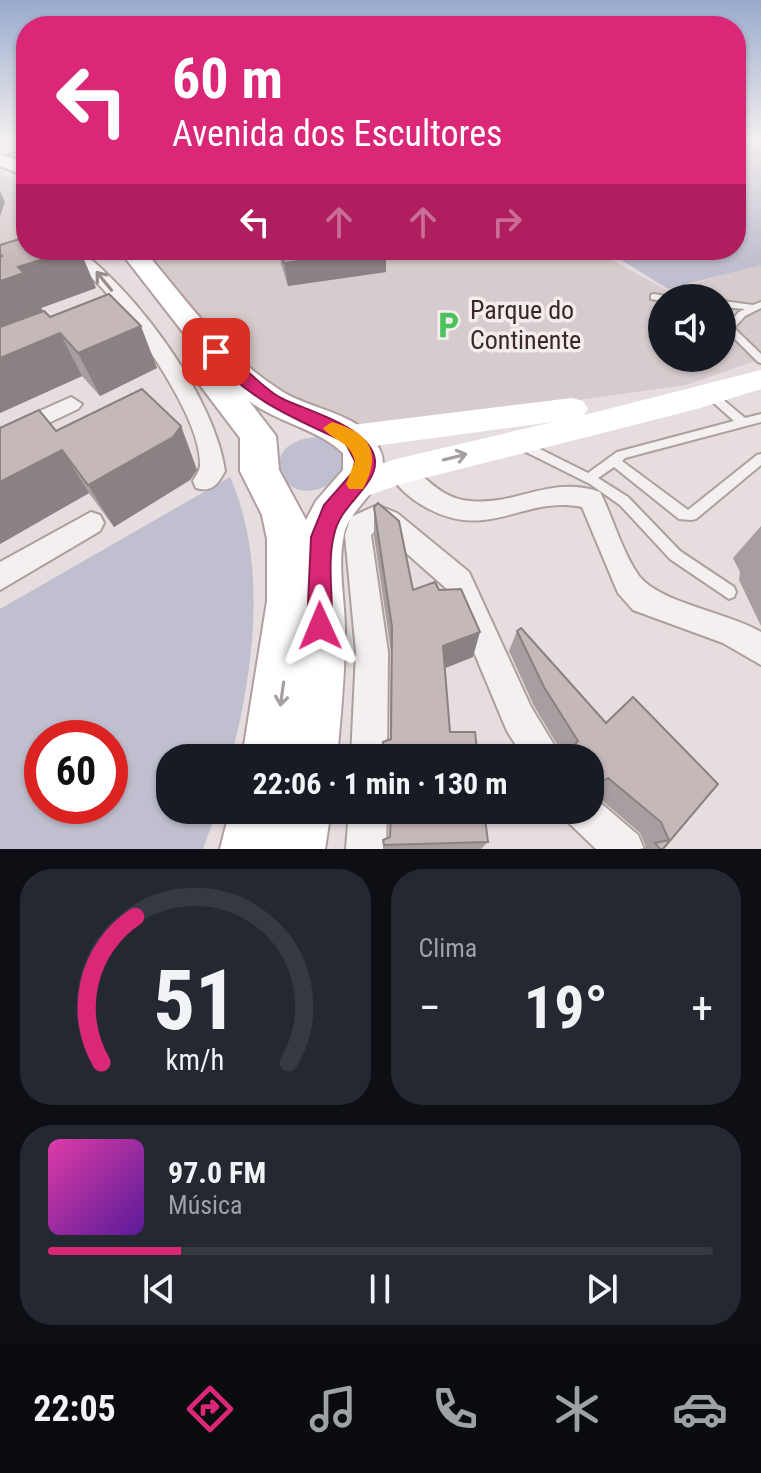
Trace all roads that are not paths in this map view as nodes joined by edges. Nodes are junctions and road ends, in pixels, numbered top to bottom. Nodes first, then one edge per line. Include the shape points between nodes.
1 (83, 260) edge
2 (120, 260) edge
3 (139, 260) edge
4 (736, 305) edge
5 (758, 306) edge
6 (760, 373) edge
7 (711, 395) junction
8 (71, 404) dead end
9 (754, 423) edge
10 (343, 433) junction
11 (0, 438) edge
12 (516, 442) junction
13 (761, 458) edge
14 (614, 461) junction
15 (400, 471) junction
16 (262, 477) junction
17 (589, 478) junction
18 (205, 481) dead end
19 (348, 492) junction
20 (91, 523) dead end
21 (0, 577) edge
22 (729, 592) dead end
23 (761, 649) edge
24 (273, 744) edge
25 (309, 744) edge
26 (369, 744) edge
27 (535, 744) edge
28 (258, 824) edge
29 (297, 824) edge
30 (367, 824) edge
31 (597, 824) edge
32 (252, 849) edge
33 (293, 849) edge
34 (366, 849) edge
35 (624, 849) edge

18 -> 1 street via 213,471 212,444 185,391
2 - 16 main road via 252,427 261,447
3 - 10 main road via 237,375 281,407
4 - 5 lane
5 - 6 lane via 729,328
6 - 7 main road
6 - 10 main road via 540,414
7 - 9 lane
7 - 12 main road
8 - 11 street
9 - 14 lane
10 - 16 main road via 308,427 279,437 269,446
10 - 19 main road via 361,448 365,461
15 -> 12 main road
12 - 17 lane
13 - 14 lane via 691,515 684,515
14 - 17 lane
15 - 19 main road
15 - 23 street via 432,499 480,512 574,493 591,499 628,584 643,600 732,632
16 - 19 main road via 286,502 303,505 322,504
16 -> 24 main road via 286,526 291,578
17 - 22 lane via 639,513 675,555
19 - 25 main road via 326,523 319,555 318,662
20 - 21 street
26 - 27 street via 372,652 360,525 377,516 459,581
28 - 32 main road
29 - 33 main road
30 - 34 street
31 - 35 street

